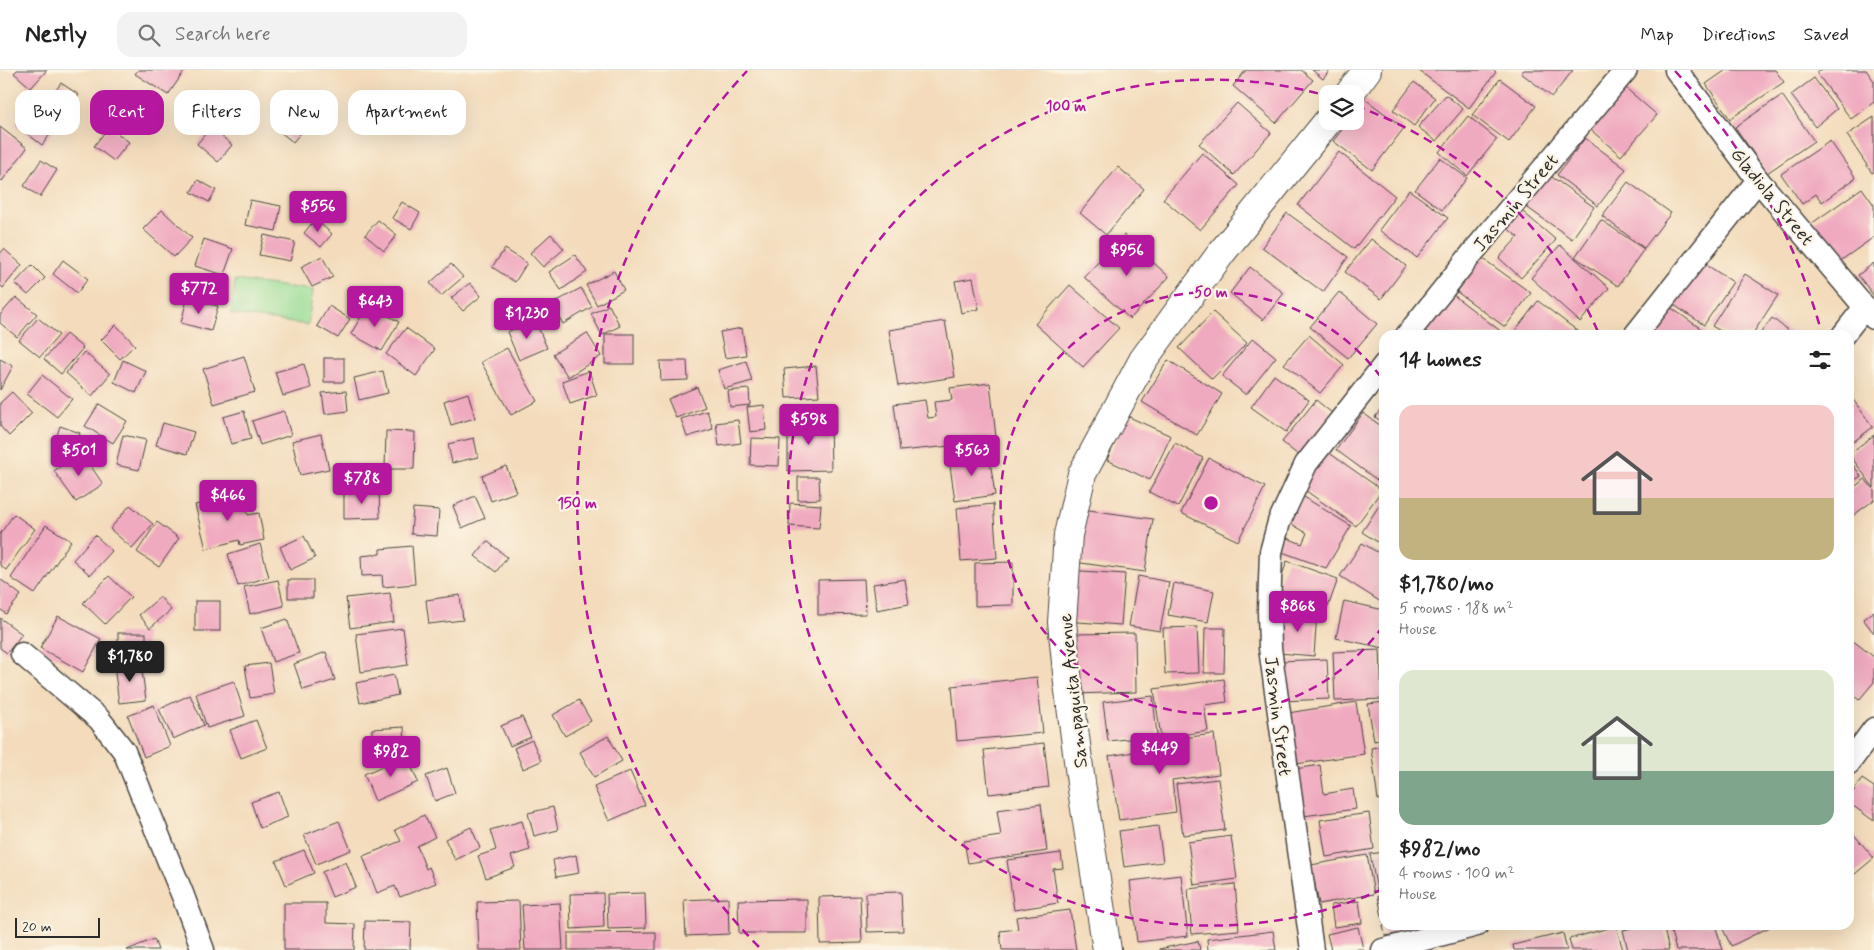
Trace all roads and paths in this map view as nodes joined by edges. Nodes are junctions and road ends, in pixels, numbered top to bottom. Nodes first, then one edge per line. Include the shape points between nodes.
1 (1367, 70) edge
2 (1626, 70) edge
3 (1676, 70) edge
4 (1356, 85) edge
5 (1321, 130) edge
6 (1758, 180) junction
7 (1870, 313) edge
8 (1411, 330) edge
9 (1639, 330) edge
10 (1849, 330) edge
11 (1379, 371) edge
12 (22, 654) dead end
13 (1874, 729) edge
14 (1854, 756) edge
15 (1458, 930) edge
16 (203, 950) edge
17 (1107, 950) edge
18 (1312, 950) edge
19 (1383, 950) edge

1 - 4 street
2 - 8 street, Jasmin Street
3 - 6 street, Gladiola Street
5 - 17 street, Sampaguita Avenue via 1222,252 1143,360 1082,474 1068,535 1062,622 1080,774
6 - 7 street, Gladiola Street
6 - 9 street
7 - 10 street
11 - 18 street, Jasmin Street via 1306,464 1280,522 1271,552 1270,648
12 - 16 street via 100,719 124,751
13 - 14 street
15 - 19 street

